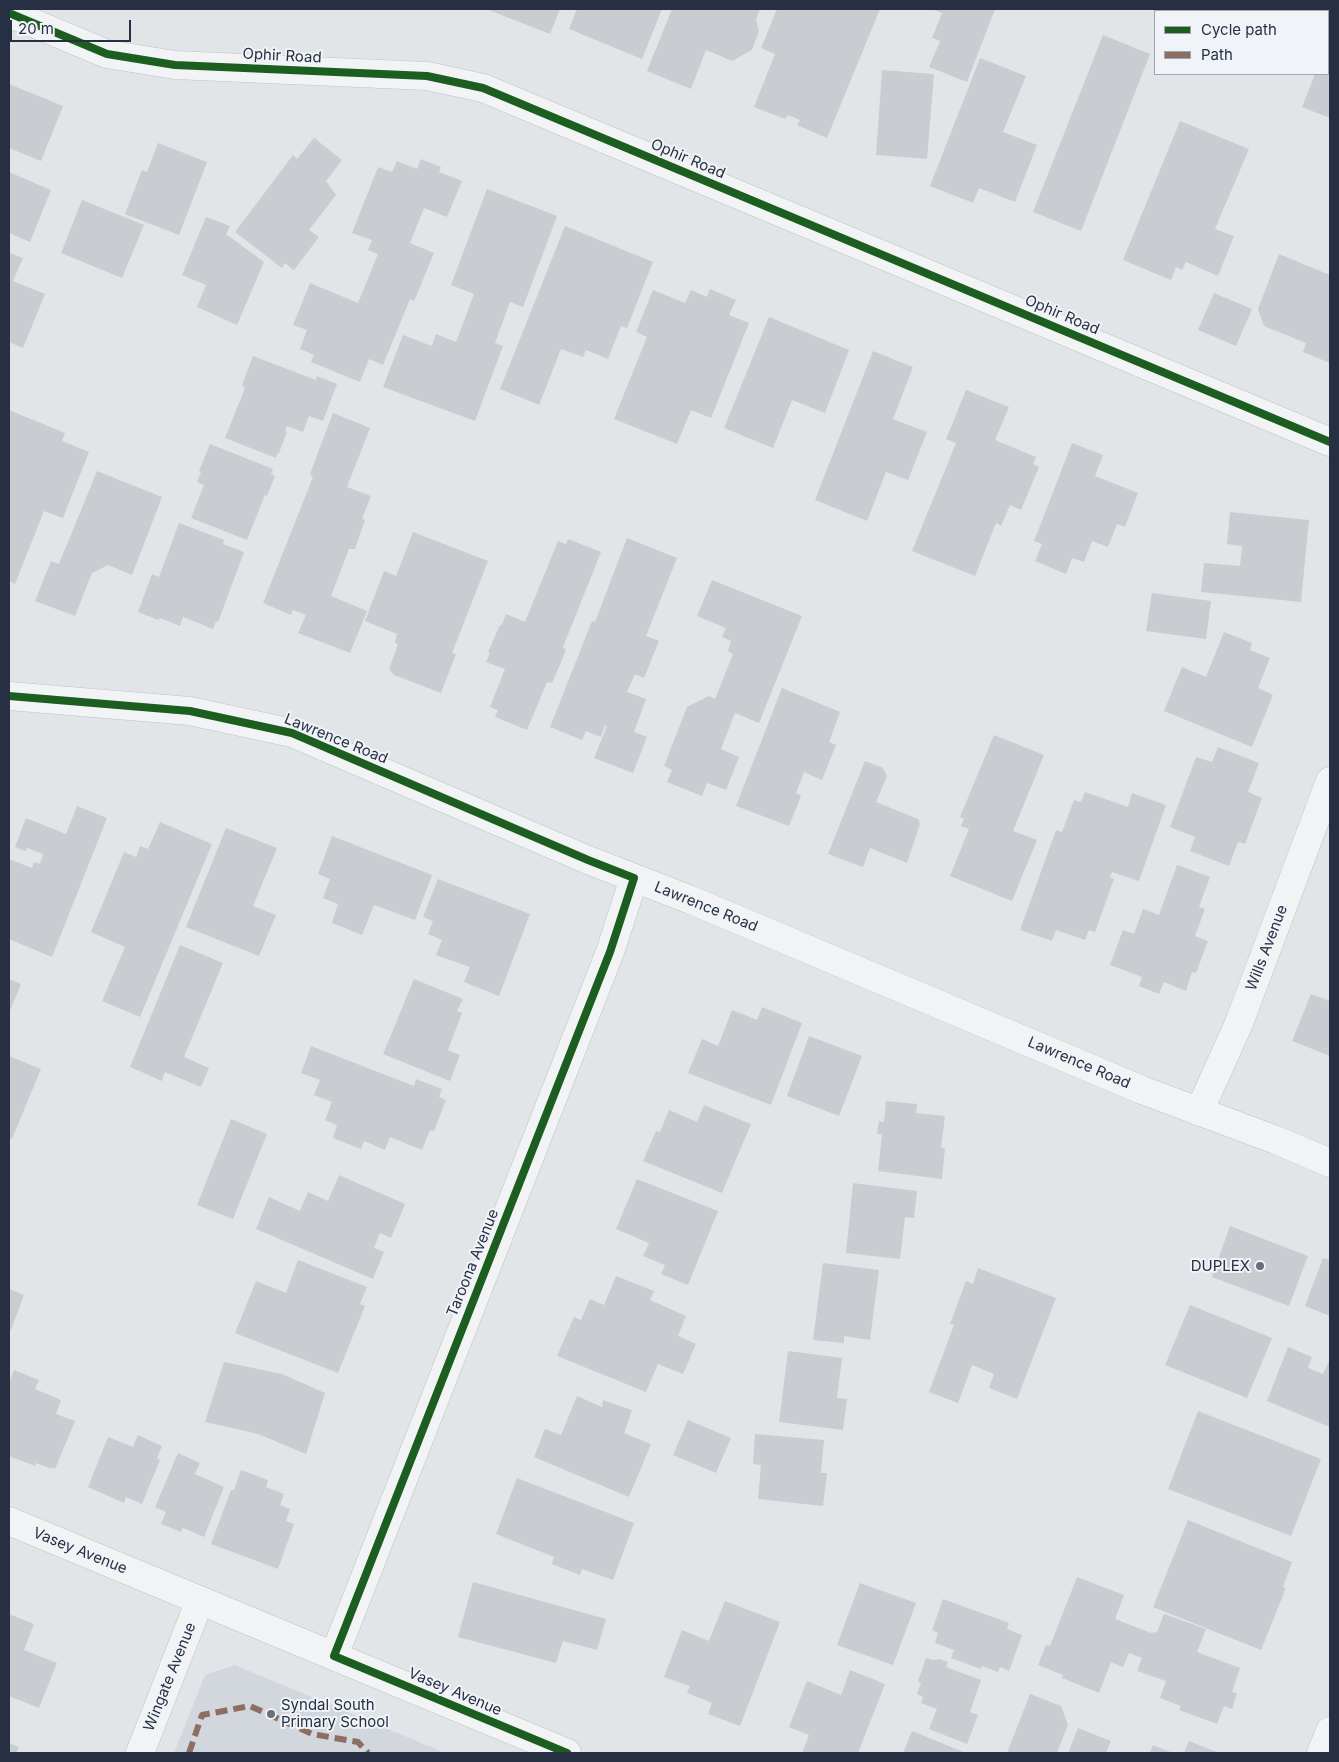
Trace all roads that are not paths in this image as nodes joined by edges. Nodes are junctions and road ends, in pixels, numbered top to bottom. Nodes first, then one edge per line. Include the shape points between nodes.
1 (9, 13) edge
2 (1330, 442) edge
3 (9, 696) edge
4 (1330, 781) edge
5 (634, 878) junction
6 (1199, 1112) junction
7 (1330, 1163) edge
8 (9, 1521) edge
9 (200, 1600) junction
10 (334, 1656) junction
11 (1330, 1732) edge
12 (140, 1753) edge
13 (567, 1753) edge
14 (1322, 1753) edge

1 - 2 street, Ophir Road via 107,54 165,63 427,76 483,88
3 - 5 street, Lawrence Road via 190,711 292,733
4 - 6 street, Wills Avenue via 1239,1023
5 - 6 street, Lawrence Road
5 - 10 street, Taroona Avenue via 610,952
6 - 7 street, Lawrence Road
8 - 9 street, Vasey Avenue
9 - 10 street, Vasey Avenue
9 - 12 street, Wingate Avenue
10 - 13 street, Vasey Avenue
11 - 14 street

